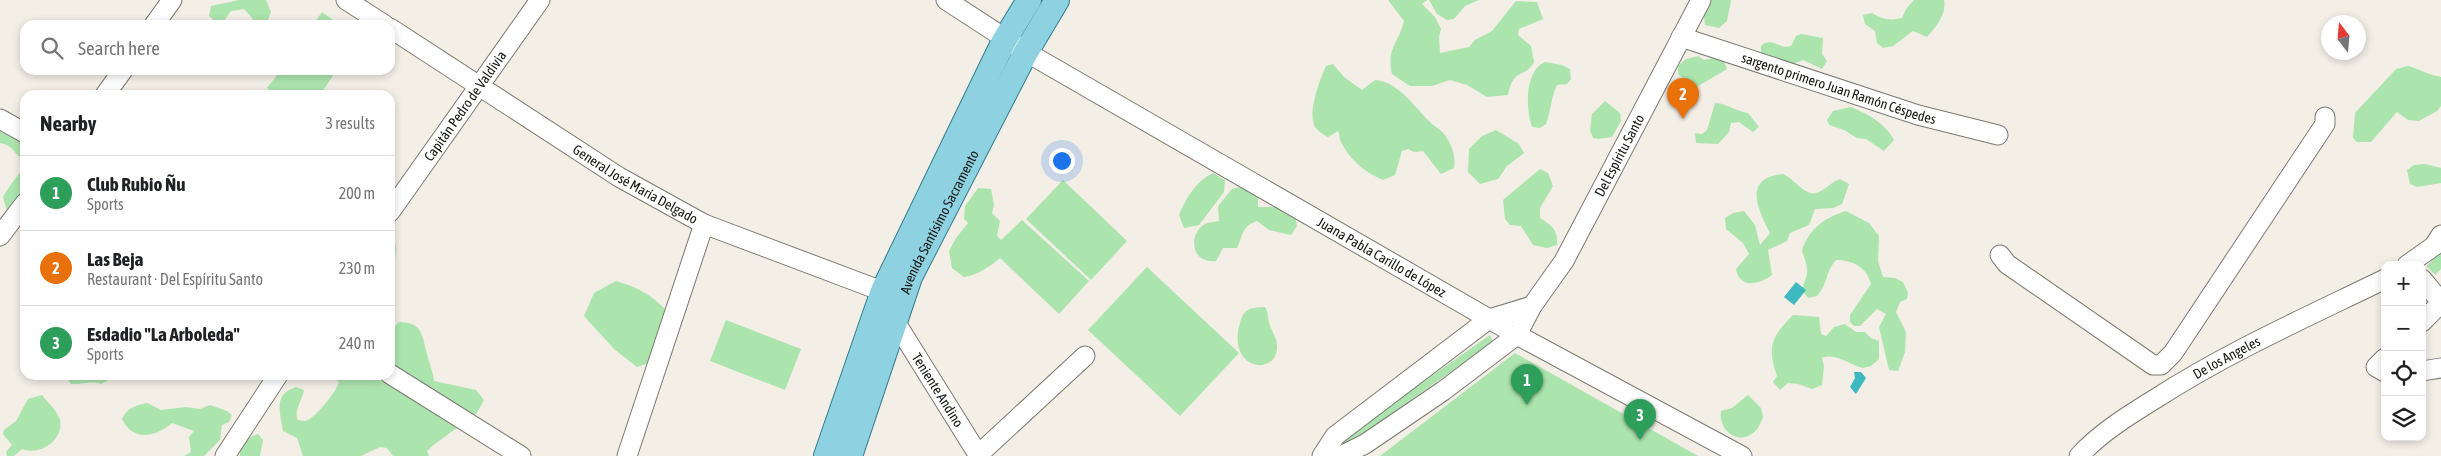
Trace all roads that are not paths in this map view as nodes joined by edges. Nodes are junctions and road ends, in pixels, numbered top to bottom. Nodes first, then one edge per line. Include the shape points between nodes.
1 (172, 0) edge
2 (346, 0) edge
3 (540, 0) edge
4 (946, 0) edge
5 (1029, 0) edge
6 (1057, 0) edge
7 (1700, 0) edge
8 (158, 20) edge
9 (377, 20) edge
10 (395, 31) edge
11 (1681, 37) junction
12 (1006, 39) junction
13 (1026, 52) junction
14 (119, 75) edge
15 (479, 86) junction
16 (109, 90) edge
17 (2325, 117) dead end
18 (0, 119) edge
19 (20, 130) edge
20 (1998, 135) dead end
21 (395, 205) edge
22 (20, 210) edge
23 (704, 224) junction
24 (0, 236) edge
25 (2441, 236) edge
26 (2000, 255) dead end
27 (2413, 261) edge
28 (2381, 281) edge
29 (2426, 284) edge
30 (893, 295) junction
31 (2441, 302) edge
32 (1532, 306) junction
33 (2426, 318) edge
34 (1490, 319) junction
35 (896, 323) junction
36 (1518, 335) junction
37 (1085, 356) dead end
38 (2381, 362) edge
39 (2441, 368) edge
40 (2381, 370) edge
41 (2426, 370) edge
42 (395, 377) edge
43 (275, 380) edge
44 (978, 455) edge
45 (225, 456) edge
46 (521, 456) edge
47 (627, 456) edge
48 (826, 456) edge
49 (850, 456) edge
50 (1322, 456) edge
51 (1341, 456) edge
52 (1742, 456) edge
53 (2079, 456) edge

1 - 8 street
2 - 9 street
3 - 15 street, Capitán Pedro de Valdivia
4 - 12 street, Juana Pabla Carillo de López
5 - 12 main road, Avenida Santísimo Sacramento
6 - 13 main road, Avenida Santísimo Sacramento
7 - 11 street, Del Espíritu Santo
10 - 15 street, General José María Delgado
11 - 20 street, sargento primero Juan Ramón Céspedes via 1918,115
11 - 32 street, Del Espíritu Santo via 1564,261
12 - 13 street, Juana Pabla Carillo de López
12 - 30 main road, Avenida Santísimo Sacramento
13 - 30 main road, Avenida Santísimo Sacramento via 910,277
13 - 34 street, Juana Pabla Carillo de López
14 - 16 street
15 - 21 street, Capitán Pedro de Valdivia
15 - 23 street, General José María Delgado via 619,177
17 - 26 street via 2325,124 2173,353 2161,365 2153,366 2007,264
18 - 19 street
22 - 24 street
23 - 30 street, General José María Delgado
23 - 47 street
25 - 27 street via 2434,246
28 - 53 street, De los Angeles via 2213,363 2140,408
29 - 31 street
30 - 35 main road, Avenida Santísimo Sacramento
30 - 48 main road, Avenida Santísimo Sacramento
31 - 33 street
32 - 34 street
32 - 36 street, Del Espíritu Santo
34 - 36 street, Juana Pabla Carillo de López
34 - 50 street via 1335,436
35 - 44 street, Teniente Andino
35 - 49 main road, Avenida Santísimo Sacramento
36 - 51 street, Del Espíritu Santo via 1443,391 1365,444
36 - 52 street, Juana Pabla Carillo de López
37 - 44 street
38 - 40 street via 2376,367
39 - 41 street
42 - 46 street
43 - 45 street

